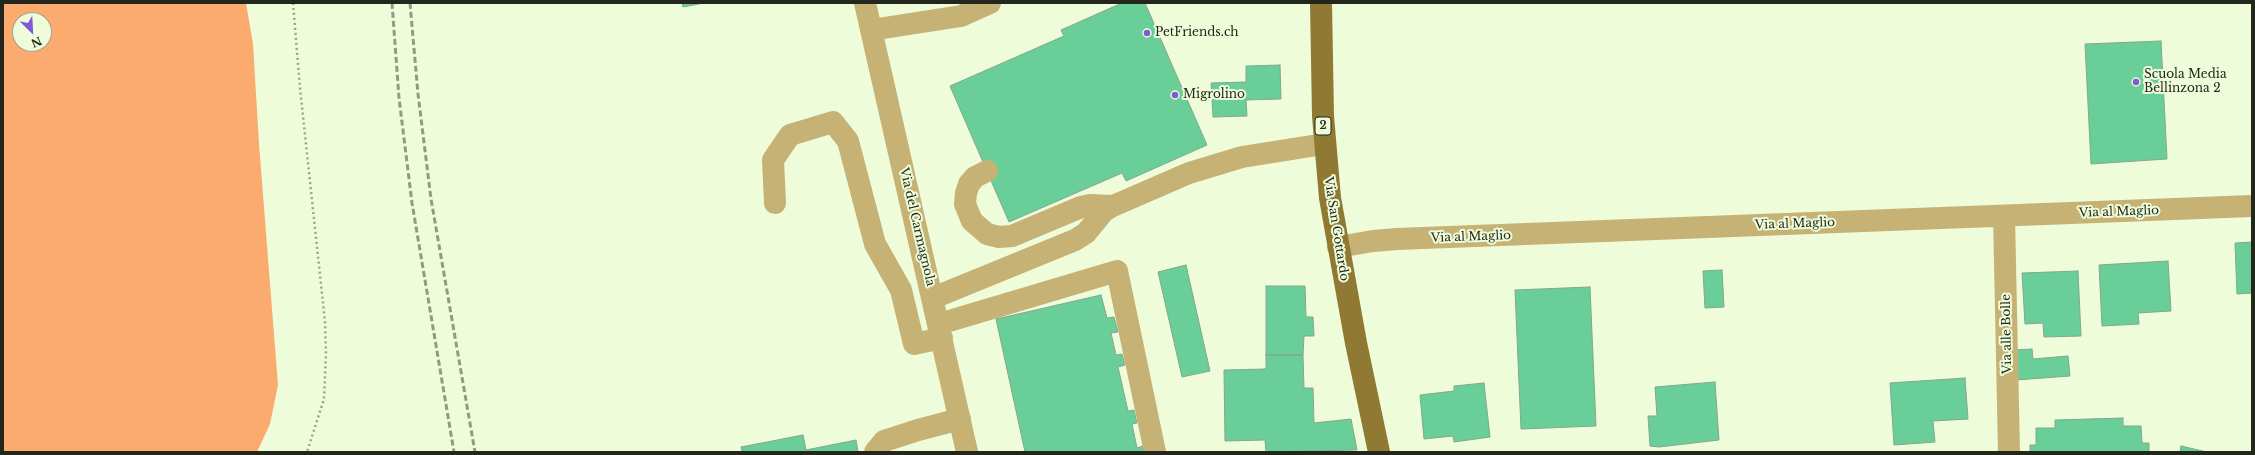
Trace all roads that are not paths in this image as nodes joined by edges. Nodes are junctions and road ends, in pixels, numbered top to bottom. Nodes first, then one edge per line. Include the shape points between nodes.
1 (865, 3) edge
2 (990, 3) edge
3 (1321, 3) edge
4 (871, 30) junction
5 (1324, 144) junction
6 (987, 171) dead end
7 (775, 203) dead end
8 (1113, 206) junction
9 (2252, 206) edge
10 (2004, 216) junction
11 (1338, 247) junction
12 (933, 298) junction
13 (940, 331) junction
14 (960, 419) junction
15 (875, 452) edge
16 (967, 452) edge
17 (1156, 452) edge
18 (1379, 452) edge
19 (2009, 452) edge

1 - 4 street, Via del Carmagnola
2 - 4 street via 961,16
3 - 5 main road, Via San Gottardo / 2
4 - 12 street, Via del Carmagnola
5 - 8 street via 1213,164
5 - 11 main road, Via San Gottardo / 2
6 - 8 street via 975,177 969,184 965,204 972,221 987,234 999,237 1012,236 1081,207
7 - 13 street via 773,160 790,135 833,122 848,141 875,244 901,290 914,344
8 - 12 street via 1104,212 1086,233 1075,240
9 - 10 street, Via al Maglio
10 - 11 street, Via al Maglio via 1373,241
10 - 19 street, Via alle Bolle
11 - 18 main road, Via San Gottardo / 2
12 - 13 street, Via del Carmagnola
13 - 14 street, Via del Carmagnola
13 - 17 street via 1117,271
14 - 15 street via 884,441
14 - 16 street, Via del Carmagnola

